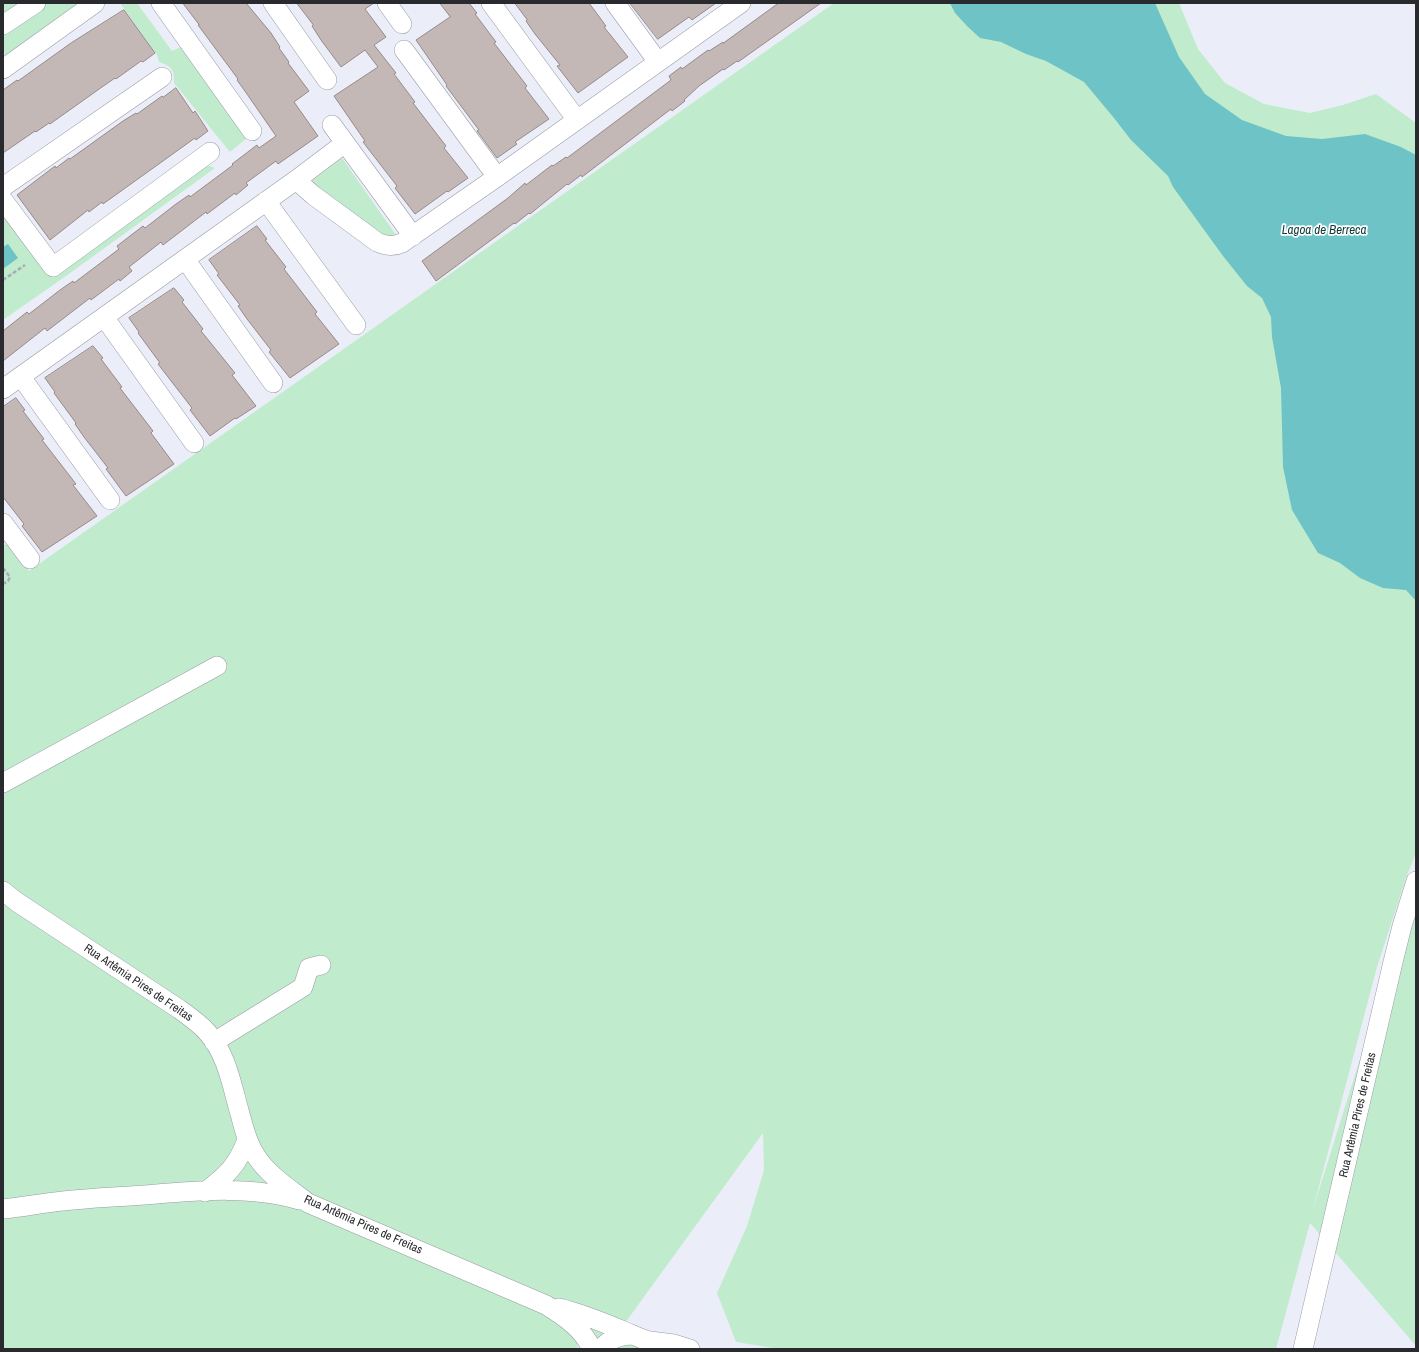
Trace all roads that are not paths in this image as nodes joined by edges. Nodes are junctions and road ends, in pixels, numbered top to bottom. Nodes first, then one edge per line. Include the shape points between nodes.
1 (36, 3) edge
2 (95, 3) edge
3 (161, 3) edge
4 (273, 3) edge
5 (387, 3) edge
6 (491, 3) edge
7 (615, 3) edge
8 (740, 3) edge
9 (402, 24) dead end
10 (3, 25) edge
11 (404, 50) dead end
12 (658, 62) junction
13 (3, 69) edge
14 (162, 77) dead end
15 (327, 80) dead end
16 (577, 120) junction
17 (332, 125) dead end
18 (252, 131) dead end
19 (344, 143) junction
20 (210, 152) dead end
21 (497, 177) junction
22 (296, 180) junction
23 (3, 187) edge
24 (3, 200) edge
25 (266, 201) junction
26 (413, 236) junction
27 (185, 259) junction
28 (104, 317) junction
29 (356, 325) dead end
30 (21, 376) junction
31 (274, 383) dead end
32 (3, 389) edge
33 (194, 443) dead end
34 (110, 500) dead end
35 (3, 523) edge
36 (30, 559) dead end
37 (217, 666) dead end
38 (3, 783) edge
39 (1416, 881) edge
40 (3, 891) edge
41 (321, 965) dead end
42 (214, 1042) junction
43 (247, 1140) junction
44 (205, 1192) junction
45 (308, 1203) junction
46 (3, 1209) edge
47 (546, 1305) junction
48 (632, 1335) junction
49 (654, 1345) edge
50 (592, 1349) edge
51 (601, 1349) edge
52 (690, 1349) edge
53 (1303, 1349) edge

1 - 10 street
2 - 13 street
3 - 18 street
4 - 15 street
5 - 9 street
6 - 16 street
7 - 12 street
8 - 12 street
11 - 21 street
12 - 16 street
14 - 23 street
16 - 21 street
17 - 19 street
19 - 22 street
19 - 26 street
20 - 24 street via 52,267
21 - 26 street
22 - 25 street
22 - 26 street via 377,242 395,246
25 - 27 street
25 - 29 street
27 - 28 street
27 - 31 street
28 - 30 street
28 - 33 street
30 - 32 street
30 - 34 street
35 - 36 street
37 - 38 street
39 - 53 street, Rua Artêmia Pires de Freitas via 1393,962
40 - 42 street, Rua Artêmia Pires de Freitas via 179,1009 208,1033
41 - 42 street via 309,968 303,986
42 - 43 street, Rua Artêmia Pires de Freitas via 225,1061
43 - 44 street via 241,1155 229,1172
43 - 45 street, Rua Artêmia Pires de Freitas via 256,1157 269,1171
44 - 45 street via 261,1192
44 - 46 street via 62,1201
45 - 47 street, Rua Artêmia Pires de Freitas
47 - 48 street via 611,1324
47 - 50 street via 574,1324
48 - 49 street
48 - 51 street via 612,1339
49 - 52 street via 674,1344

